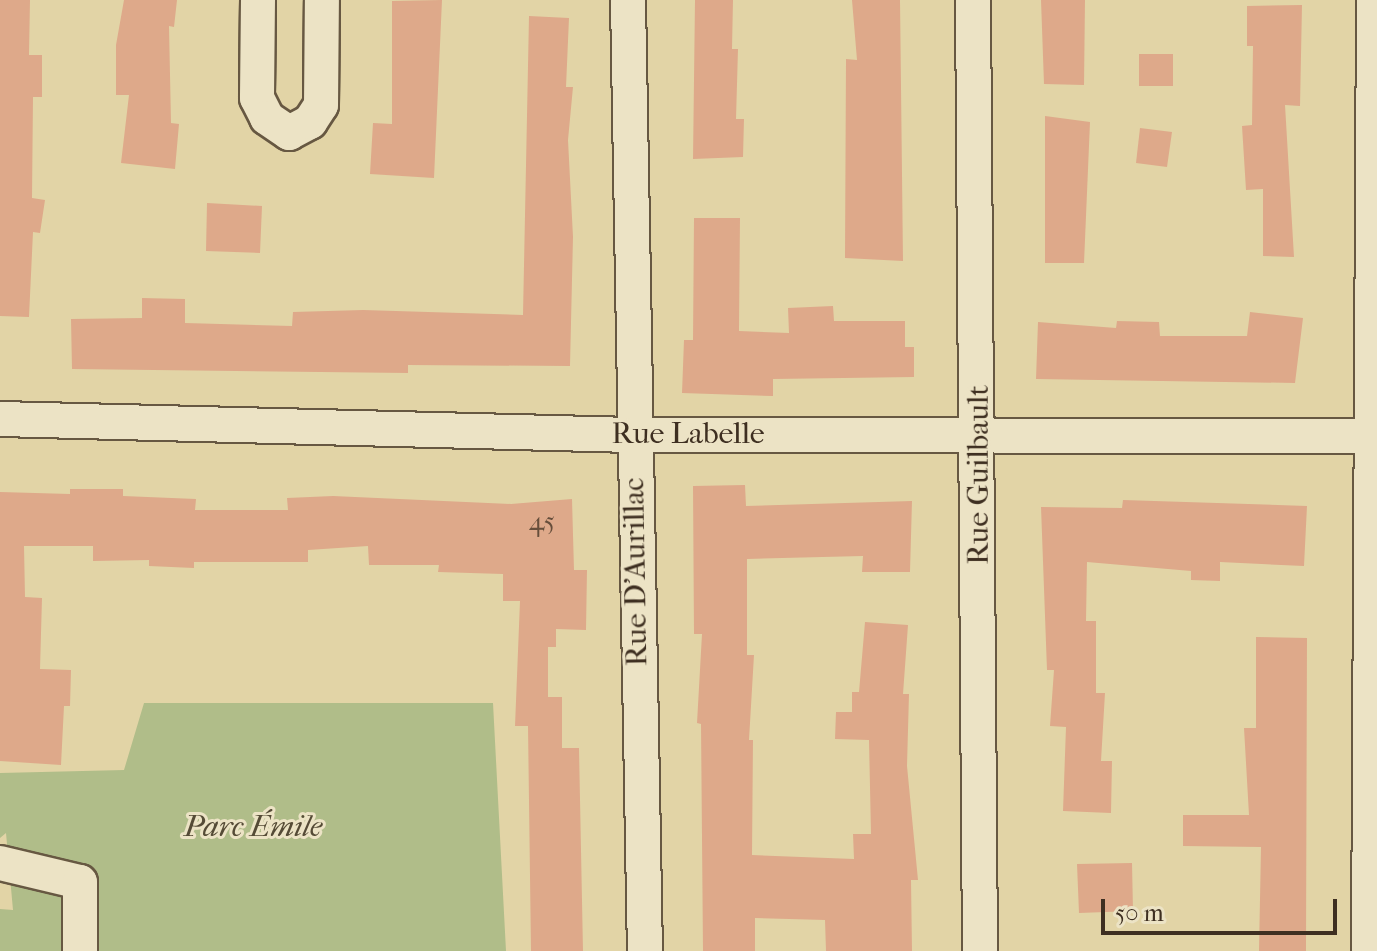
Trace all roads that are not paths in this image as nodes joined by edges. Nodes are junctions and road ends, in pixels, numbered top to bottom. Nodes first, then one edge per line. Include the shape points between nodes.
1 (258, 0) edge
2 (322, 0) edge
3 (628, 0) edge
4 (973, 0) edge
5 (1374, 0) edge
6 (0, 419) edge
7 (980, 433) junction
8 (633, 435) junction
9 (1376, 436) edge
10 (0, 863) edge
11 (80, 951) edge
12 (645, 951) edge
13 (980, 951) edge
14 (1369, 951) edge

1 - 2 street via 257,98 267,118 289,133 310,122 321,105
3 - 8 street, Rue D'Aurillac
4 - 7 street, Rue Guilbault
5 - 9 street
6 - 8 street, Rue Labelle
7 - 8 street, Rue Labelle
7 - 9 street, Rue Labelle
7 - 13 street, Rue Guilbault
8 - 12 street, Rue D'Aurillac
9 - 14 street
10 - 11 street via 80,882

